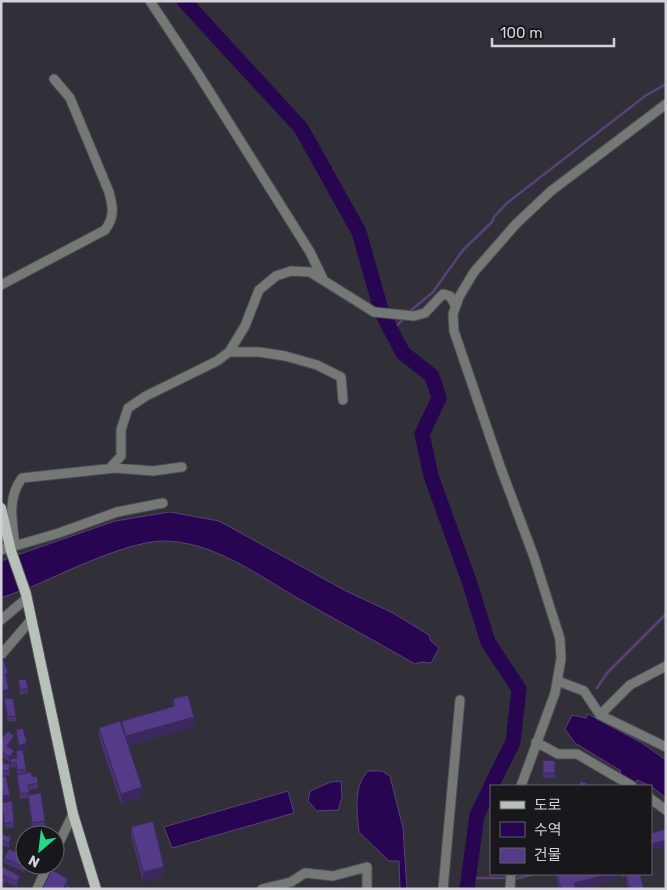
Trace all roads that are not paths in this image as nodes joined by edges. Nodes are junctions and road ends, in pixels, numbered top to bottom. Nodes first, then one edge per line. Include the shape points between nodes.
1 (150, 1) edge
2 (54, 79) dead end
3 (666, 104) edge
4 (322, 279) junction
5 (1, 285) edge
6 (455, 305) junction
7 (230, 352) junction
8 (344, 400) dead end
9 (182, 467) dead end
10 (110, 468) junction
11 (163, 502) dead end
12 (1, 508) edge
13 (9, 548) edge
14 (26, 596) junction
15 (1, 620) edge
16 (32, 620) junction
17 (1, 655) edge
18 (666, 666) edge
19 (558, 681) junction
20 (460, 700) dead end
21 (600, 715) junction
22 (536, 742) junction
23 (666, 747) edge
24 (521, 785) edge
25 (630, 785) edge
26 (652, 800) edge
27 (666, 810) edge
28 (73, 814) junction
29 (65, 830) edge
30 (43, 875) edge
31 (511, 875) edge
32 (37, 889) edge
33 (96, 889) edge
34 (262, 889) edge
35 (367, 889) edge
36 (443, 889) edge
37 (510, 889) edge

1 - 4 street via 305,244
2 - 5 street via 70,98 109,192 114,207 111,222 106,230
3 - 6 street via 531,209 474,272
4 - 6 street via 374,312 414,316 425,313 443,294 450,296
4 - 7 street via 300,270 276,276 264,285
6 - 19 street via 454,330 552,611 561,650
7 - 8 street via 259,352 317,365 341,377
7 - 10 street via 128,408 121,430 121,456
9 - 10 street via 154,471
10 - 13 street via 22,478 12,497
11 - 13 street via 117,512
12 - 13 main road
13 - 14 main road
14 - 15 street
14 - 16 main road
16 - 17 street
16 - 28 main road
18 - 21 street via 630,685
19 - 21 street via 584,692
19 - 22 street
20 - 36 street
21 - 23 street
22 - 24 street
22 - 25 street via 558,754 577,754
26 - 27 street
28 - 29 street
28 - 33 main road
30 - 32 street
31 - 37 street
34 - 35 street via 291,882 305,873 333,876 367,867

